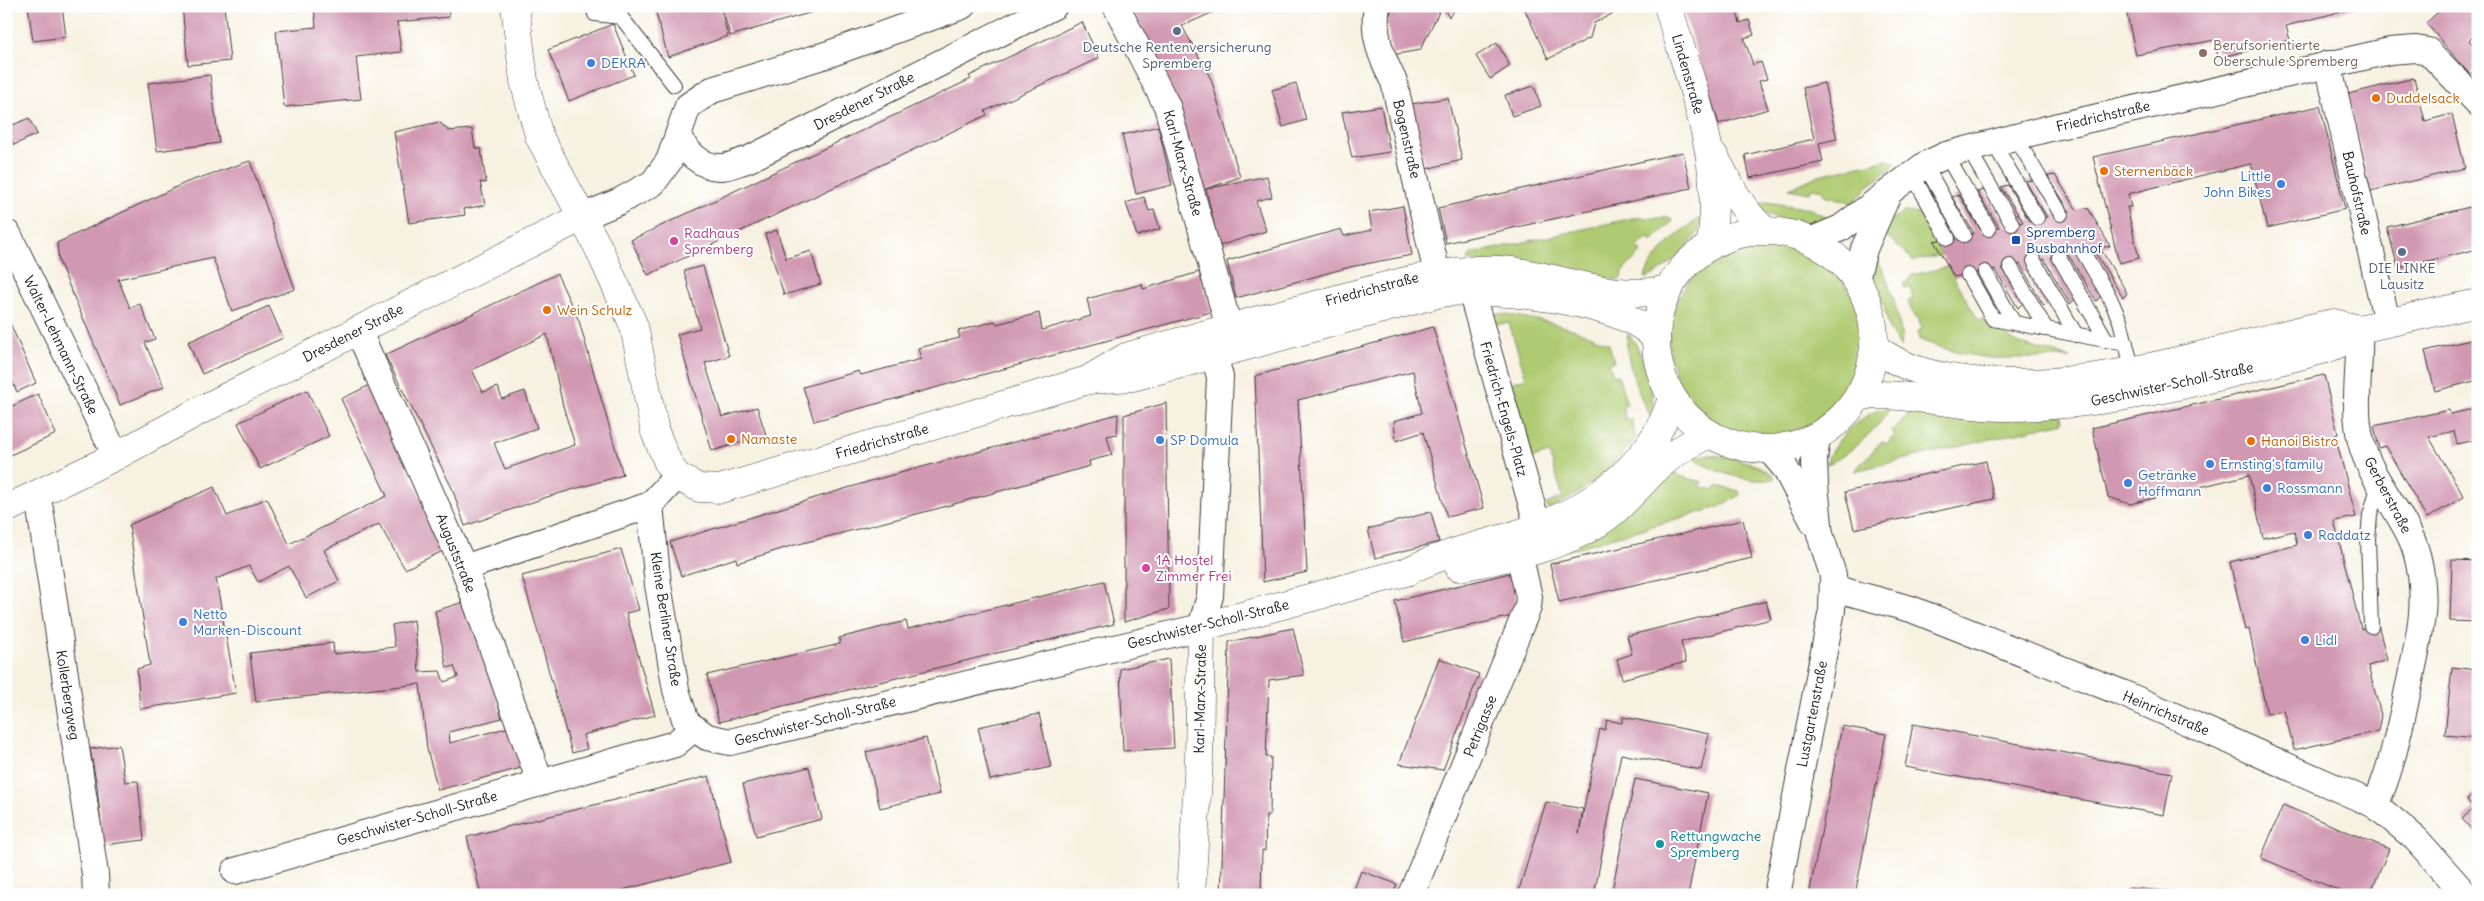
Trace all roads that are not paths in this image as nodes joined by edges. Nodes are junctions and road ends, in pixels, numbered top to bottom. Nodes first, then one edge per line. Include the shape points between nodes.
1 (515, 6) edge
2 (593, 6) edge
3 (962, 6) edge
4 (1054, 6) edge
5 (1116, 6) edge
6 (1377, 6) edge
7 (1668, 6) edge
8 (2328, 64) junction
9 (674, 85) dead end
10 (2478, 103) edge
11 (678, 137) junction
12 (2004, 139) junction
13 (1708, 142) junction
14 (1938, 161) junction
15 (1889, 193) junction
16 (2061, 214) dead end
17 (582, 217) junction
18 (2037, 218) dead end
19 (2012, 224) dead end
20 (1989, 229) dead end
21 (1764, 230) junction
22 (6, 235) edge
23 (1964, 235) dead end
24 (1948, 238) dead end
25 (1810, 241) junction
26 (1710, 246) junction
27 (2083, 252) dead end
28 (2059, 257) dead end
29 (2034, 261) dead end
30 (2010, 266) dead end
31 (1984, 272) dead end
32 (1437, 274) junction
33 (1968, 275) dead end
34 (1856, 280) junction
35 (1667, 289) junction
36 (1471, 291) junction
37 (2478, 303) edge
38 (2387, 322) junction
39 (2014, 323) junction
40 (1229, 328) junction
41 (2046, 329) junction
42 (2358, 329) junction
43 (358, 330) junction
44 (2076, 334) junction
45 (1655, 338) junction
46 (2107, 340) junction
47 (2126, 344) junction
48 (1874, 347) junction
49 (1214, 355) junction
50 (1088, 380) junction
51 (2136, 382) junction
52 (1859, 396) junction
53 (1672, 398) junction
54 (1709, 434) junction
55 (1817, 436) junction
56 (1769, 449) junction
57 (116, 456) junction
58 (677, 476) junction
59 (2379, 483) junction
60 (35, 496) junction
61 (650, 505) junction
62 (6, 509) edge
63 (1820, 534) junction
64 (1524, 539) junction
65 (464, 568) junction
66 (1833, 588) junction
67 (2371, 626) dead end
68 (1201, 627) junction
69 (693, 729) junction
70 (540, 782) junction
71 (2375, 806) junction
72 (235, 871) dead end
73 (96, 895) edge
74 (1191, 895) edge
75 (1411, 895) edge
76 (1777, 895) edge
77 (2466, 895) edge

1 - 17 main road via 524,81 539,136
2 - 9 lane via 595,14 621,17
3 - 11 street, Dresdener Straße via 829,54 712,90 688,106
4 - 11 street, Dresdener Straße via 747,160 719,168 698,161
5 - 40 street, Karl-Marx-Straße via 1167,106
6 - 32 street, Bogenstraße via 1375,34 1394,82
7 - 13 main road, Lindenstraße
8 - 10 street, Friedrichstraße via 2390,50 2428,51
8 - 12 street, Friedrichstraße
8 - 38 street, Bauhofstraße
11 - 17 street, Dresdener Straße via 669,161 653,183
12 - 14 street, Friedrichstraße
12 - 16 lane
12 - 18 lane
13 - 21 main road, Lindenstraße via 1736,198
13 - 26 main road, Lindenstraße via 1715,206
14 - 15 street, Friedrichstraße
14 - 19 lane
14 - 20 lane
14 - 23 lane
14 - 24 lane
15 - 25 street, Friedrichstraße via 1841,228
15 - 34 street, Friedrichstraße via 1864,250
17 - 43 main road, Dresdener Straße
17 - 58 main road via 634,326 655,432
21 - 25 main road via 1790,233
21 - 26 main road via 1740,233
22 - 57 street, Walter-Lehmann-Straße
25 - 34 main road via 1837,258
26 - 35 main road via 1680,270
27 - 47 lane via 2110,298
28 - 46 lane
29 - 44 lane
30 - 41 lane
31 - 39 lane
32 - 35 main road, Friedrichstraße via 1480,270 1546,276 1625,293
32 - 40 main road, Friedrichstraße
33 - 39 lane via 1993,319
34 - 48 main road via 1871,314
35 - 45 main road via 1658,313
36 - 45 main road, Friedrichstraße via 1527,294 1609,312 1633,320
36 - 49 main road, Friedrichstraße via 1429,296
36 - 64 street, Friedrich-Engels-Platz
37 - 38 main road, Geschwister-Scholl-Straße
38 - 42 main road, Geschwister-Scholl-Straße
39 - 41 lane
40 - 50 main road, Friedrichstraße via 1126,357
41 - 44 lane
42 - 51 main road, Geschwister-Scholl-Straße via 2350,339 2329,348
42 - 59 street, Gerberstraße via 2357,421 2361,442
43 - 57 main road, Dresdener Straße
43 - 65 street, Auguststraße
44 - 46 lane
45 - 53 main road via 1656,361
46 - 47 lane
47 - 51 lane
48 - 51 main road, Geschwister-Scholl-Straße via 1901,365 1924,373 2008,384
48 - 52 main road via 1868,379
49 - 50 main road, Friedrichstraße via 1133,377
49 - 68 street, Karl-Marx-Straße via 1220,377 1210,586
50 - 58 main road, Friedrichstraße via 720,489 699,488
51 - 52 main road, Geschwister-Scholl-Straße via 2073,403 2001,407 1885,394
52 - 55 main road via 1841,420
53 - 54 main road via 1689,420
53 - 64 main road, Geschwister-Scholl-Straße via 1658,434 1633,465 1584,506
54 - 56 main road via 1744,448
54 - 64 main road, Geschwister-Scholl-Straße via 1670,457 1598,524 1570,538
55 - 56 main road via 1798,445
55 - 63 street, Lustgartenstraße via 1814,460
56 - 63 street, Lustgartenstraße via 1785,468
57 - 60 main road, Dresdener Straße
58 - 61 street
59 - 67 lane via 2368,539
59 - 71 street, Gerberstraße via 2412,540 2421,576 2422,613 2396,742
60 - 62 main road, Dresdener Straße
60 - 73 street, Kollerbergweg via 40,510
61 - 65 street
61 - 69 street, Kleine Berliner Straße via 658,585 676,690 686,722
63 - 66 street, Lustgartenstraße via 1833,576
64 - 68 main road, Geschwister-Scholl-Straße via 1436,572 1406,572
64 - 75 street, Petrigasse via 1530,597 1528,607
65 - 70 street, Auguststraße
66 - 71 street, Heinrichstraße via 1911,609 2122,694
66 - 76 street, Lustgartenstraße via 1832,610
68 - 69 street, Geschwister-Scholl-Straße via 730,742 707,737
68 - 74 main road, Karl-Marx-Straße via 1200,760
69 - 70 street, Geschwister-Scholl-Straße via 675,744
70 - 72 street, Geschwister-Scholl-Straße
71 - 77 street, Heinrichstraße via 2416,839

